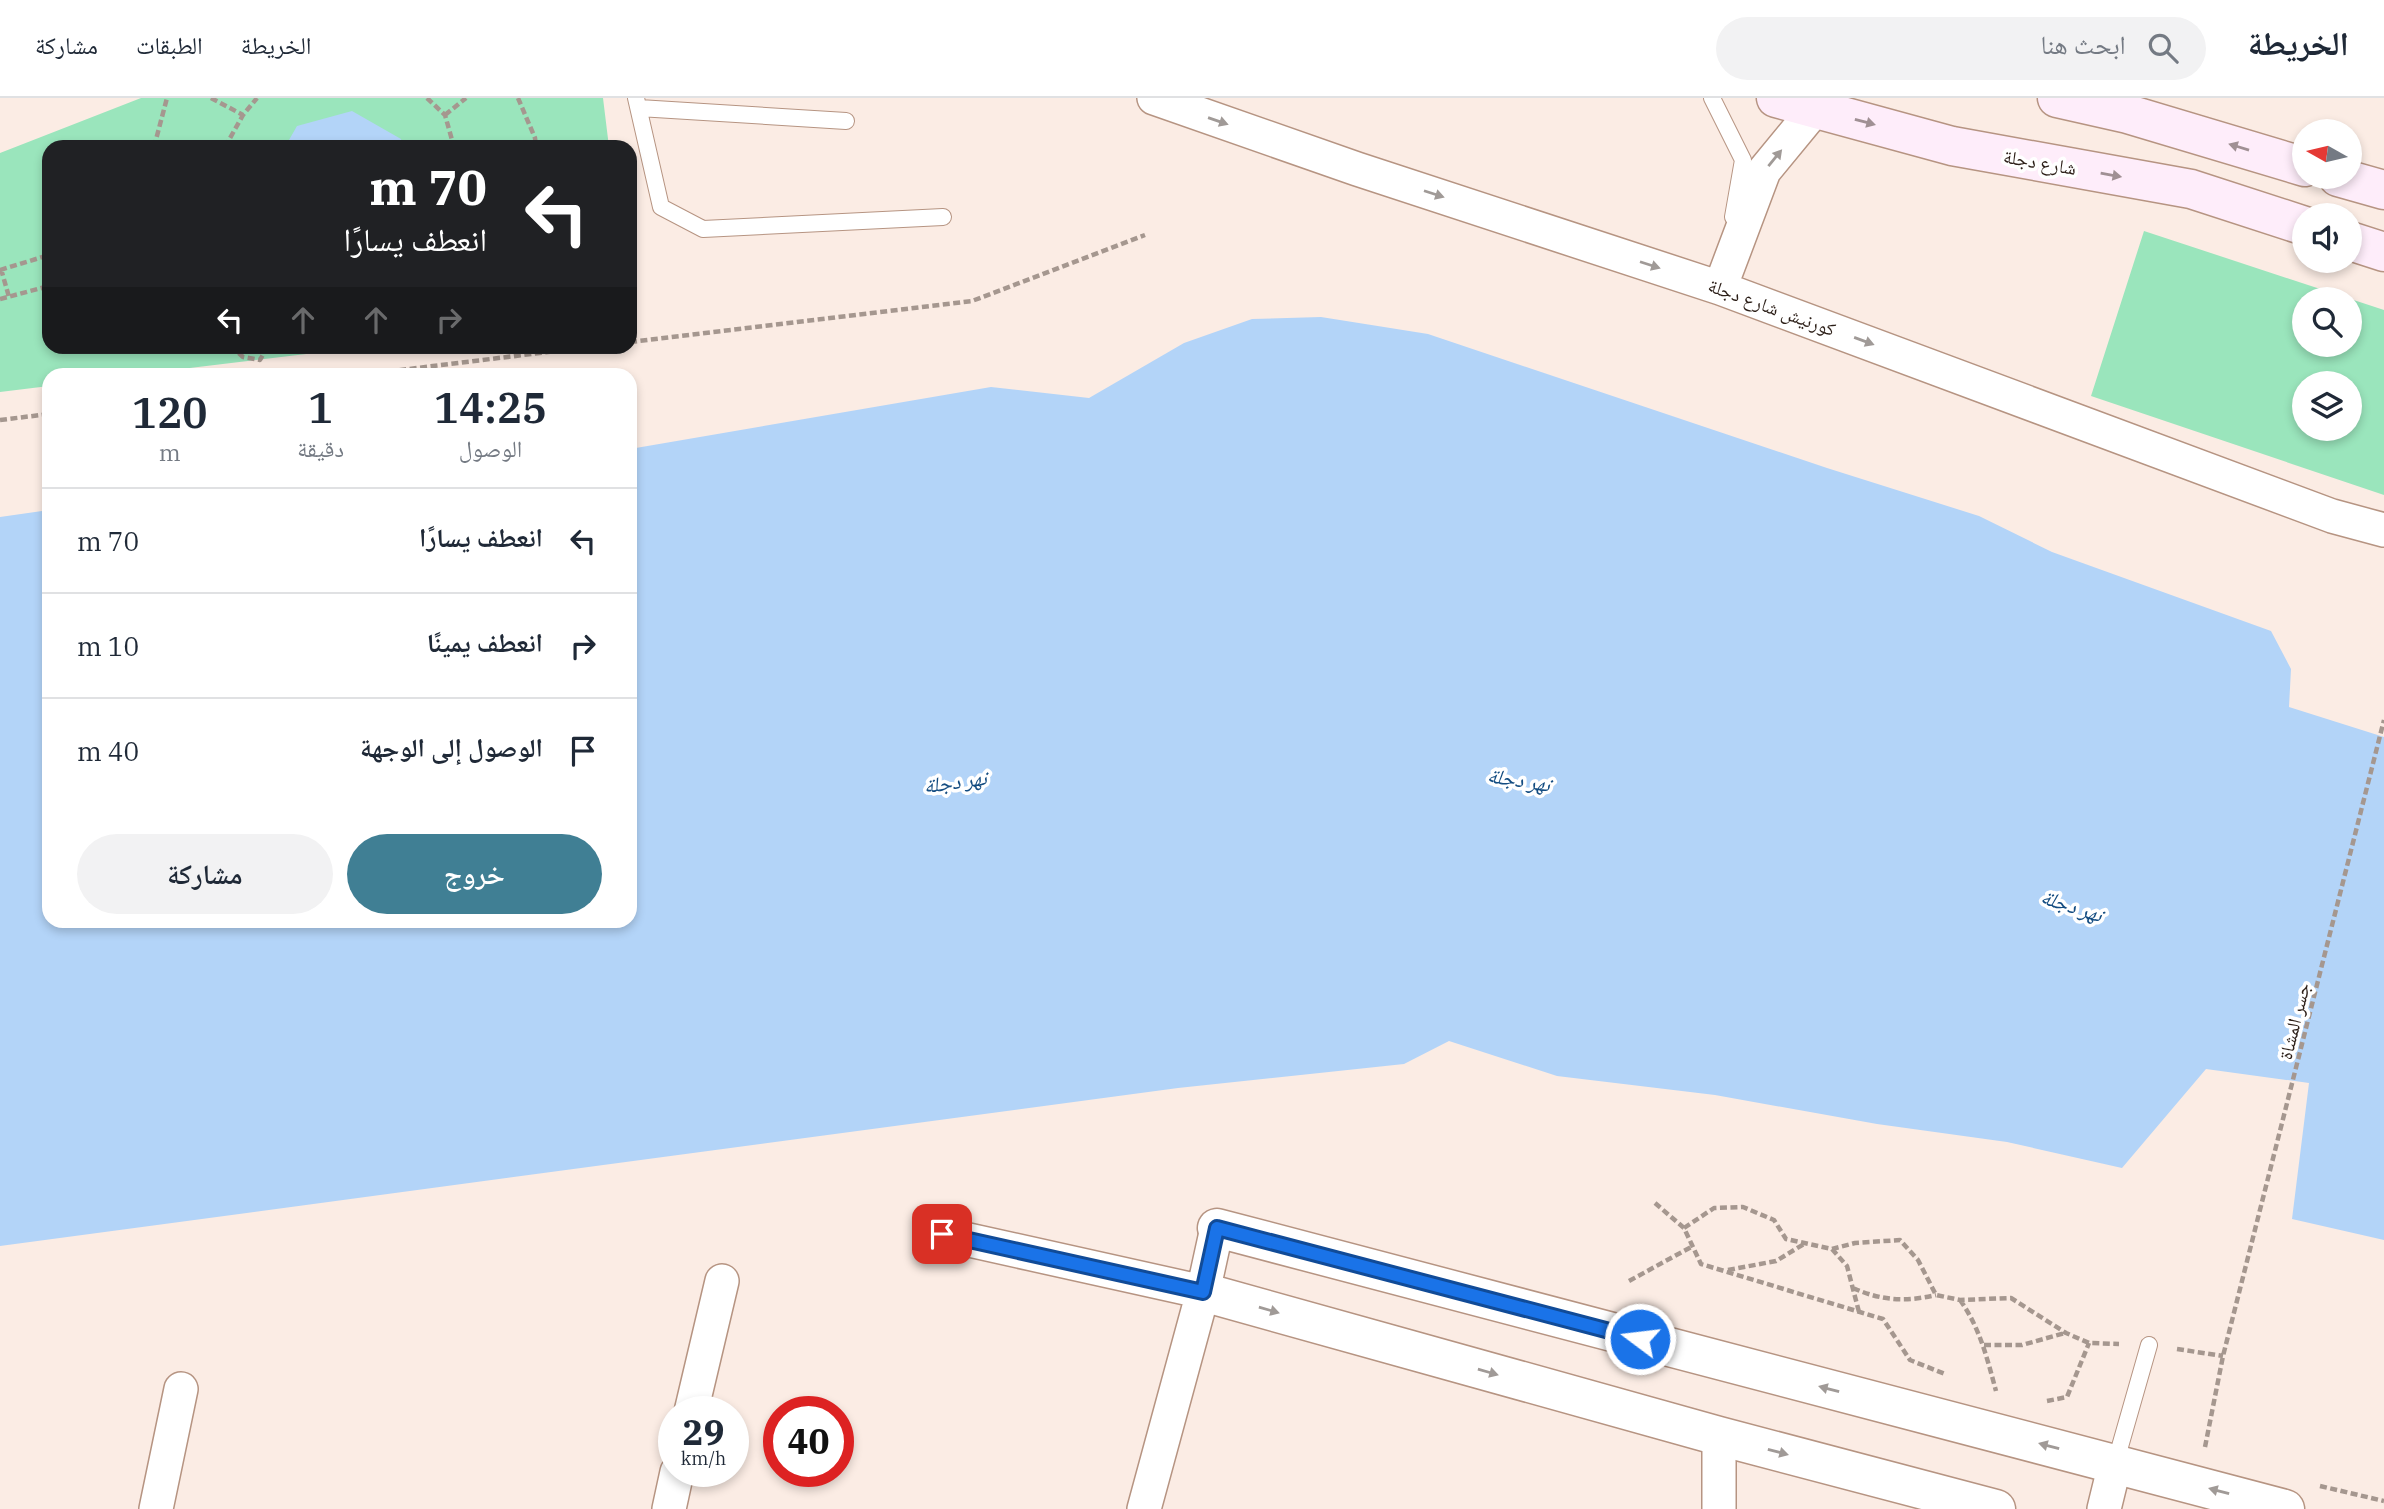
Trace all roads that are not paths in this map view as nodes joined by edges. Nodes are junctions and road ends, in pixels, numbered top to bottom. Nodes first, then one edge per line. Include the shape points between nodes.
1 (1154, 98) edge
2 (1712, 98) edge
3 (1776, 98) edge
4 (2057, 98) edge
5 (638, 103) edge
6 (2131, 106) edge
7 (1815, 109) junction
8 (846, 121) dead end
9 (2292, 162) edge
10 (2362, 184) edge
11 (2384, 190) edge
12 (943, 217) dead end
13 (2292, 222) edge
14 (2362, 245) edge
15 (2384, 252) edge
16 (1720, 288) junction
17 (2384, 530) edge
18 (1217, 1228) joint
19 (942, 1234) dead end
20 (722, 1281) dead end
21 (1203, 1292) junction
22 (2148, 1345) road end
23 (181, 1389) dead end
24 (695, 1396) edge
25 (1719, 1436) junction
26 (2115, 1464) junction
27 (674, 1487) edge
28 (156, 1509) edge
29 (669, 1509) edge
30 (1144, 1509) edge
31 (1719, 1509) edge
32 (1996, 1509) edge
33 (2104, 1509) edge
34 (2285, 1509) edge

1 -> 16 street, كورنيش شارع دجلة
2 - 16 lane via 1743,160
3 - 7 main road, شارع دجلة
4 - 6 main road
5 - 8 lane
5 - 12 lane via 660,207 703,229
9 -> 6 main road
7 -> 13 main road, شارع دجلة via 1952,146 2191,189
16 -> 7 street via 1764,171
10 - 11 main road
14 - 15 main road
16 -> 17 street, كورنيش شارع دجلة via 2332,516
18 - 21 street
26 -> 18 street
19 - 21 street
20 - 24 street
21 -> 25 street
21 - 30 street
22 - 26 lane
23 - 28 street
25 - 31 street
25 -> 32 street
26 - 33 street
34 -> 26 street
27 - 29 street

